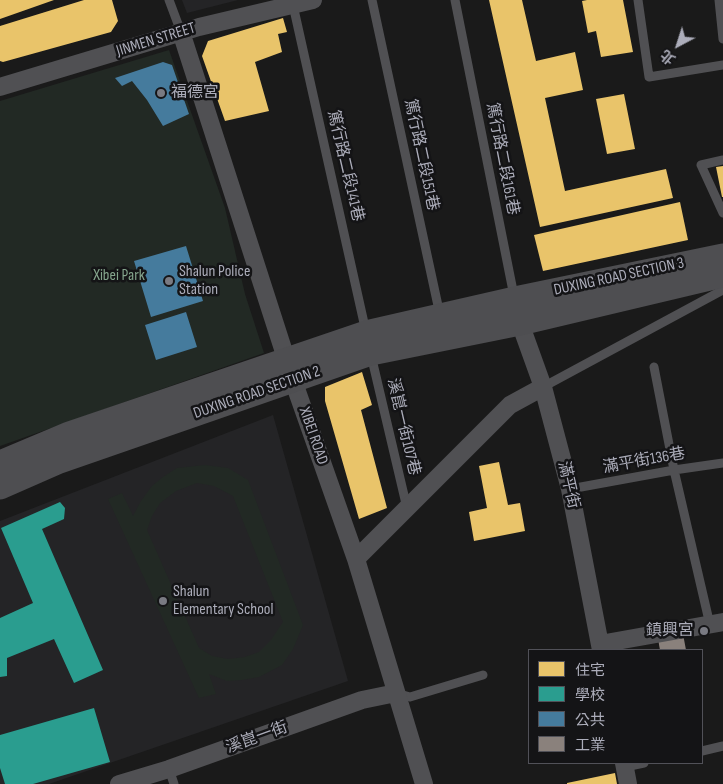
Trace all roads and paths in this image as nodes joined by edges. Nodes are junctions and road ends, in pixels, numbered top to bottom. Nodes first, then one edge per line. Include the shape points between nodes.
1 (169, 0) edge
2 (313, 0) edge
3 (372, 0) edge
4 (455, 0) edge
5 (638, 0) edge
6 (719, 0) edge
7 (293, 5) junction
8 (181, 32) junction
9 (723, 39) edge
10 (723, 65) edge
11 (0, 87) edge
12 (723, 160) edge
13 (723, 213) edge
14 (723, 256) edge
15 (723, 275) edge
16 (723, 290) edge
17 (518, 311) junction
18 (440, 315) junction
19 (369, 343) junction
20 (654, 366) dead end
21 (290, 370) junction
22 (543, 387) junction
23 (0, 463) edge
24 (723, 463) edge
25 (674, 470) junction
26 (0, 487) edge
27 (570, 489) junction
28 (407, 508) junction
29 (356, 559) junction
30 (716, 623) edge
31 (601, 647) edge
32 (483, 675) dead end
33 (396, 693) junction
34 (723, 746) edge
35 (703, 751) edge
36 (624, 765) edge
37 (172, 777) edge
38 (119, 784) edge
39 (424, 784) edge
40 (628, 784) edge

1 - 8 lane
2 - 7 street, JINMEN STREET
3 - 18 lane, 篤行路二段151巷
4 - 17 lane, 篤行路二段161巷
5 - 10 lane via 650,77
6 - 9 lane
7 - 8 street, JINMEN STREET
7 - 19 lane, 篤行路二段141巷
8 - 11 street, JINMEN STREET
8 - 21 street, XIBEI ROAD
12 - 13 lane via 701,165
14 - 17 street, DUXING ROAD SECTION 3
15 - 17 street, DUXING ROAD SECTION 3
16 - 22 lane
17 - 18 street, DUXING ROAD SECTION 2
17 - 19 street, DUXING ROAD SECTION 2
17 - 22 street, 滿平街
18 - 19 street, DUXING ROAD SECTION 2
19 - 21 street, DUXING ROAD SECTION 2
19 - 28 lane, 溪崑一街107巷
20 - 25 lane
21 - 23 street, DUXING ROAD SECTION 2 via 69,434
21 - 26 street, DUXING ROAD SECTION 2
21 - 29 street, XIBEI ROAD
22 - 27 street, 滿平街
22 - 28 street via 510,405
24 - 25 lane, 滿平街136巷
25 - 27 lane, 滿平街136巷
25 - 30 lane
27 - 31 street, 滿平街
28 - 29 street
29 - 33 street, XIBEI ROAD
30 - 31 street
32 - 33 lane via 410,697
33 - 37 street, 溪崑一街 via 362,700
33 - 39 street, XIBEI ROAD
34 - 35 lane
36 - 40 street
37 - 38 street, 溪崑一街

